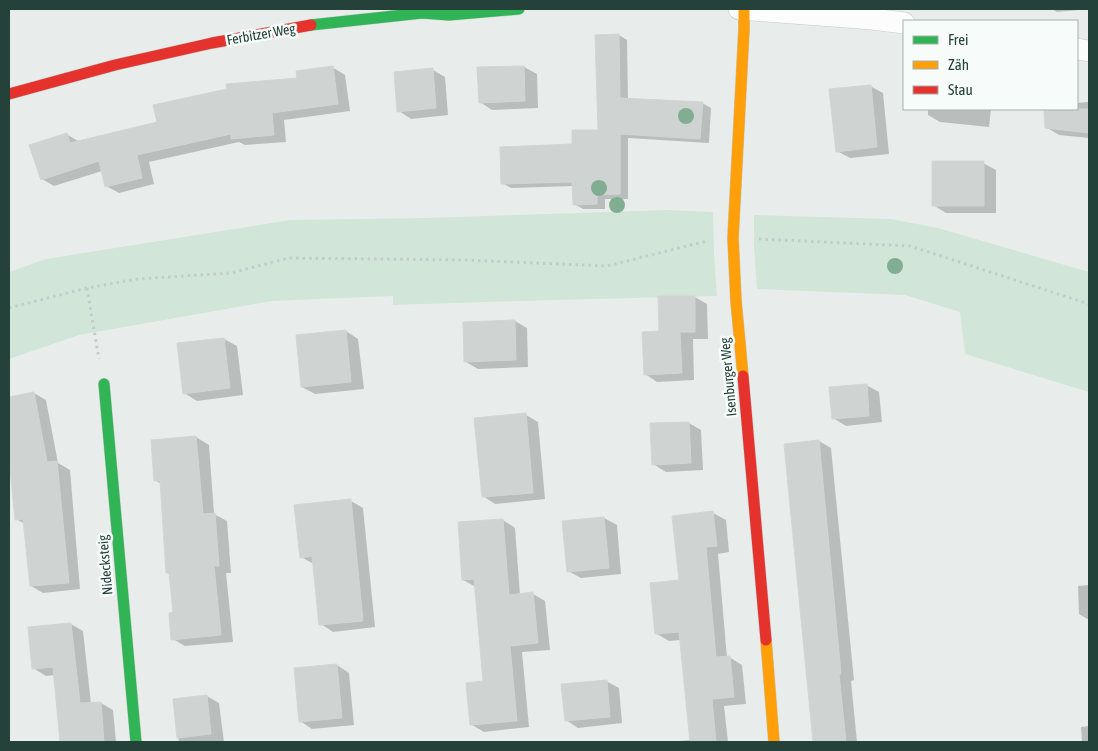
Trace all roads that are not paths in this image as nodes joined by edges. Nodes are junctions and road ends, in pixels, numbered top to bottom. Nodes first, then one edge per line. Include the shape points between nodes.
1 (519, 9) edge
2 (739, 9) edge
3 (744, 9) edge
4 (903, 23) edge
5 (9, 94) edge
6 (104, 384) road end
7 (136, 742) edge
8 (774, 742) edge

1 - 5 street, Ferbitzer Weg via 449,15 422,13 313,25 115,65
2 - 3 street
3 - 4 street
3 - 8 street, Isenburger Weg via 733,238
6 - 7 street, Nidecksteig

